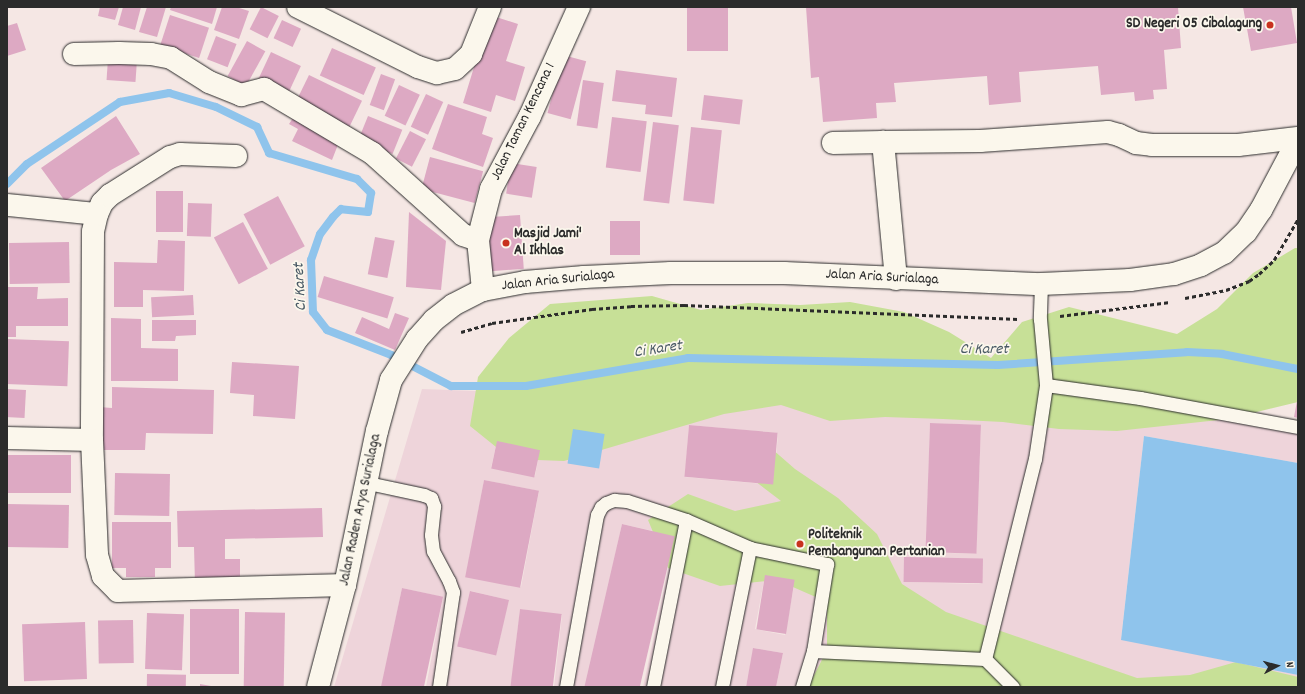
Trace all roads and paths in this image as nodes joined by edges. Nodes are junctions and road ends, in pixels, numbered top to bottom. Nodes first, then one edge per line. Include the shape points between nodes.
1 (298, 7) edge
2 (490, 7) edge
3 (579, 7) edge
4 (74, 54) dead end
5 (1298, 139) edge
6 (883, 142) junction
7 (833, 143) dead end
8 (236, 156) dead end
9 (8, 205) dead end
10 (97, 214) junction
11 (1298, 219) edge
12 (478, 240) junction
13 (896, 279) junction
14 (1041, 284) junction
15 (483, 290) junction
16 (1040, 319) junction
17 (460, 333) dead end
18 (417, 339) joint
19 (1046, 379) junction
20 (1298, 427) edge
21 (7, 438) edge
22 (92, 440) junction
23 (368, 483) junction
24 (686, 520) junction
25 (750, 548) junction
26 (345, 586) junction
27 (813, 651) junction
28 (985, 659) junction
29 (318, 687) edge
30 (439, 687) edge
31 (566, 687) edge
32 (653, 687) edge
33 (722, 687) edge
34 (802, 687) edge
35 (1013, 687) edge

1 - 2 street via 418,67 437,73 455,69 471,54
3 - 12 street, Jalan Taman Kencana 1 via 530,116 491,189
4 - 12 street via 151,54 171,58 209,82 241,95 264,89 372,153 463,235
5 - 6 street via 1238,145 1152,145 1136,143 1108,132 980,140
5 - 14 street, Jalan Aria Surialaga via 1261,210 1246,232 1224,253 1201,265 1174,274 1130,280
6 - 7 street
6 - 13 street
8 - 10 street via 180,154 170,157 110,195 102,203
9 - 10 street
10 - 22 street via 93,232
11 - 16 path via 1268,267 1249,281 1226,290 1163,303
12 - 15 street
13 - 14 street, Jalan Aria Surialaga
13 - 15 street, Jalan Aria Surialaga via 784,273 671,273 525,282
14 - 16 lane
15 - 18 street, Jalan Aria Surialaga via 453,305 434,320
16 - 17 path via 684,305 631,306 592,308 499,322
16 - 19 lane
18 - 23 street, Jalan Raden Arya Surialaga via 391,380 377,431
19 - 20 lane
19 - 28 lane via 1035,459
21 - 22 street
22 - 26 street via 97,555 103,576 118,591
23 - 26 street, Jalan Raden Arya Surialaga
23 - 30 lane via 424,495 431,498 434,506 431,535 433,551 453,592
24 - 25 lane
24 - 31 lane via 627,501 614,500 601,507 597,516
24 - 32 lane
25 - 27 lane via 827,564
25 - 33 lane
26 - 29 street, Jalan Raden Arya Surialaga
27 - 28 lane
27 - 34 lane
28 - 35 lane

